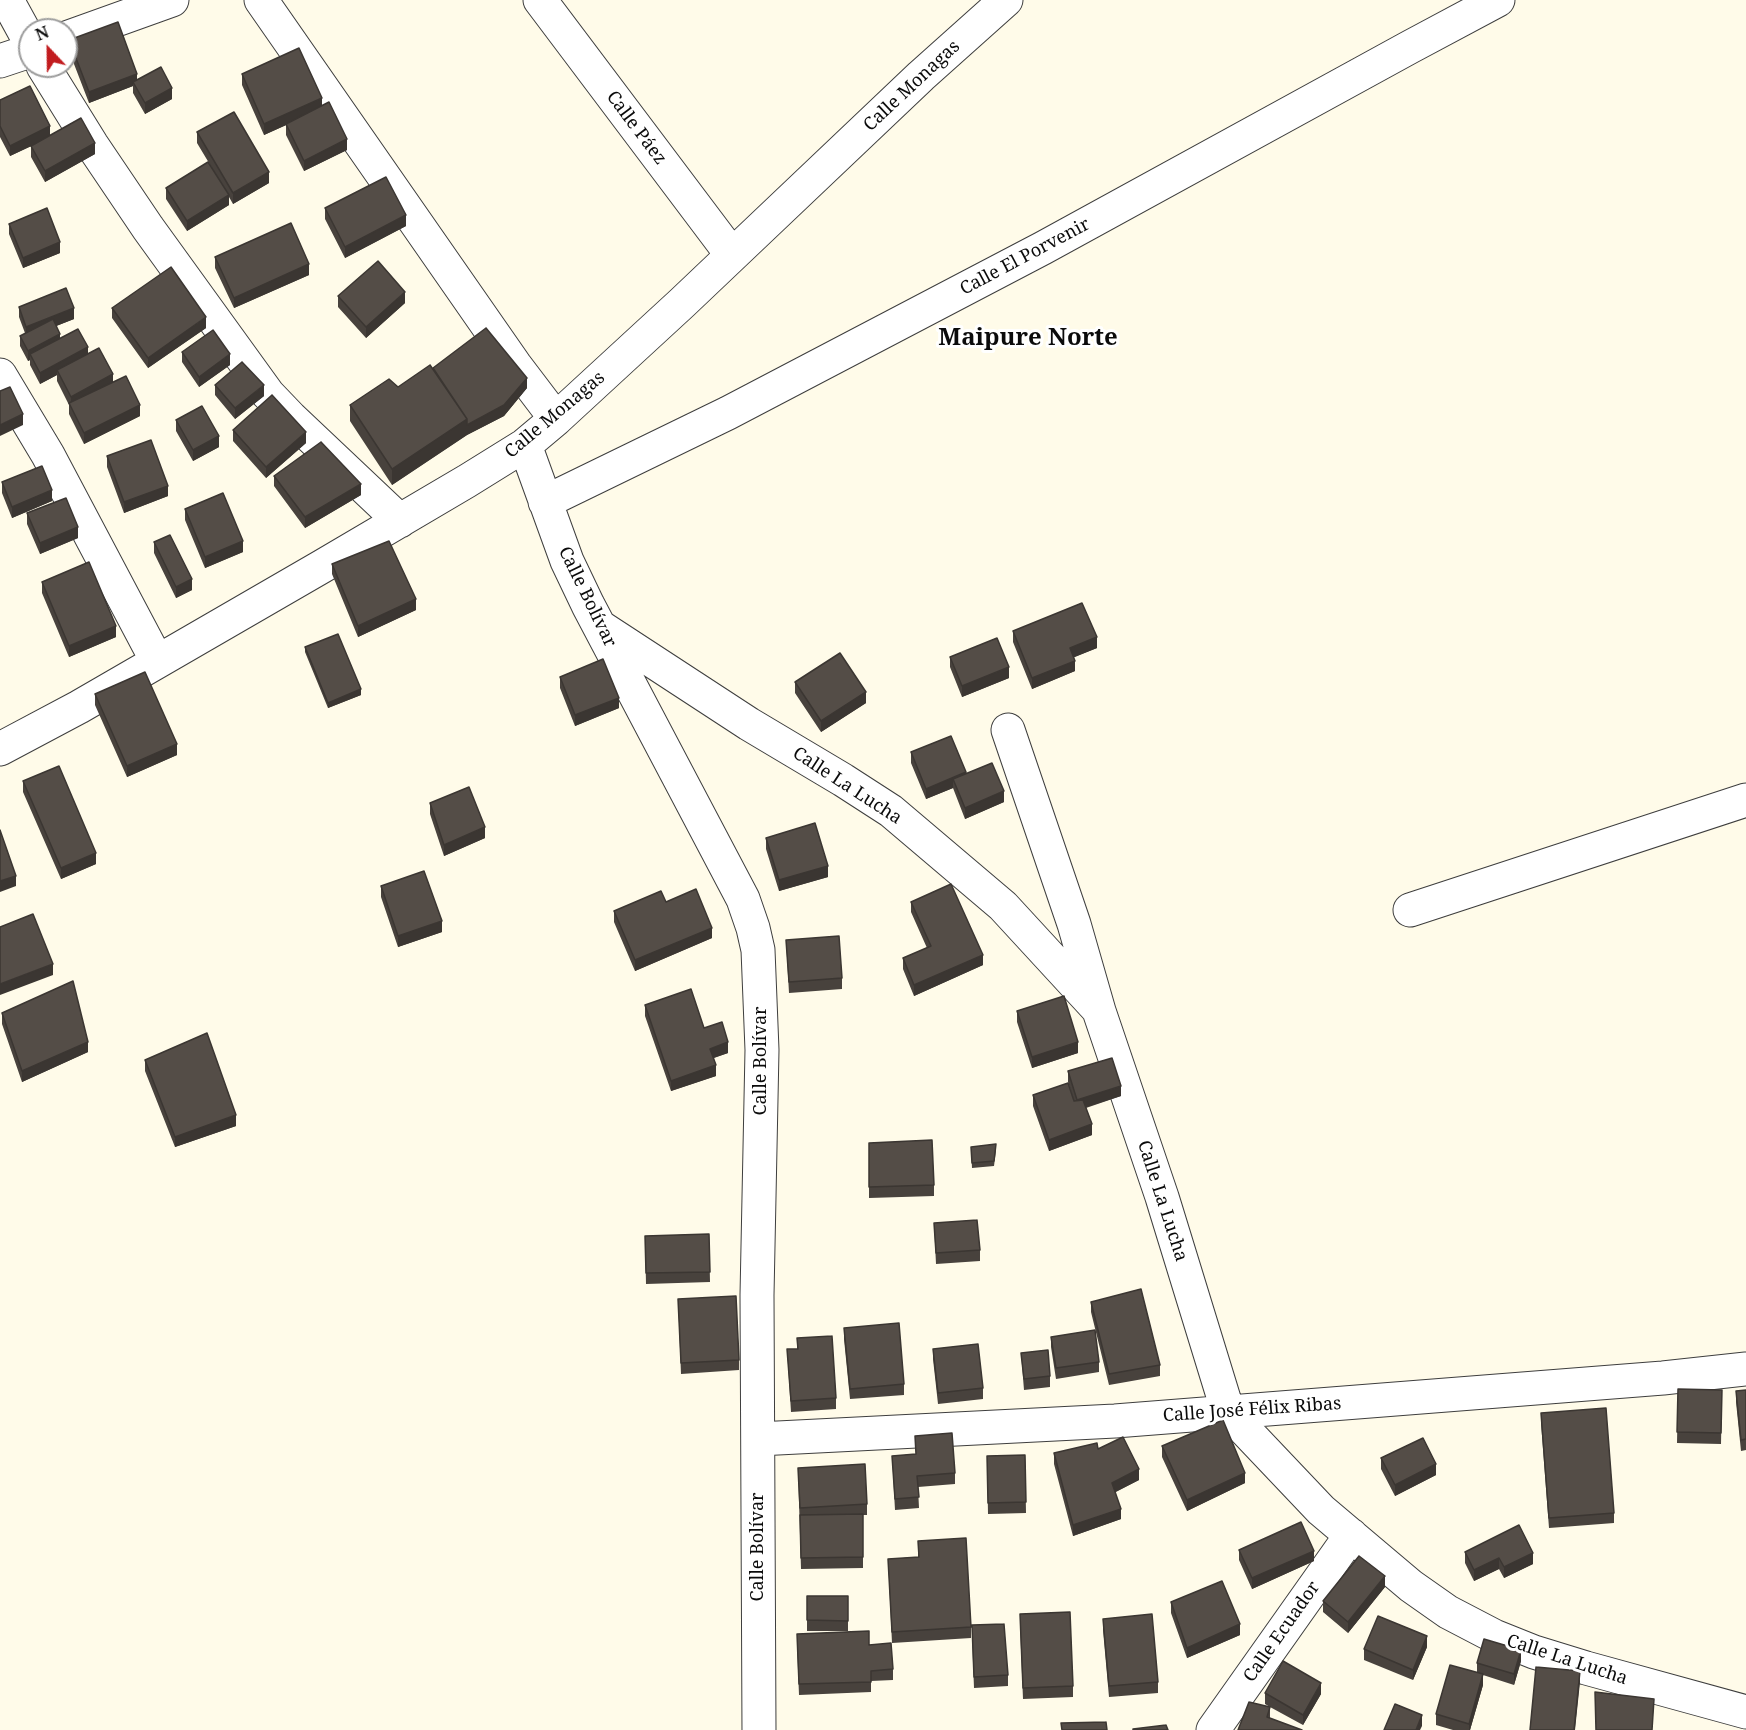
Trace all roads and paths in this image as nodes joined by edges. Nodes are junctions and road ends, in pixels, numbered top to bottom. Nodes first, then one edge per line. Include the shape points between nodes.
1 (7, 0) edge
2 (172, 0) edge
3 (261, 0) edge
4 (540, 0) edge
5 (1006, 0) edge
6 (1498, 0) edge
7 (18, 20) edge
8 (78, 34) edge
9 (18, 55) edge
10 (0, 61) edge
11 (50, 78) edge
12 (732, 255) junction
13 (0, 375) edge
14 (556, 419) junction
15 (525, 445) junction
16 (545, 502) junction
17 (400, 521) junction
18 (600, 626) junction
19 (157, 661) junction
20 (1008, 730) dead end
21 (0, 749) edge
22 (1746, 800) edge
23 (1410, 910) dead end
24 (1099, 1011) junction
25 (1746, 1369) edge
26 (1228, 1412) junction
27 (758, 1439) junction
28 (1350, 1535) junction
29 (1746, 1712) edge
30 (759, 1730) edge
31 (1213, 1730) edge

1 - 7 street
2 - 8 street
3 - 14 street
4 - 12 street, Calle Páez
5 - 12 street, Calle Monagas
6 - 16 street, Calle El Porvenir via 1043,248 728,413
9 - 10 street
11 - 17 street via 148,228 268,394
12 - 14 street, Calle Monagas
13 - 19 street via 48,455
14 - 15 street, Calle Monagas
15 - 16 street, Calle Bolívar
15 - 17 street, Calle Monagas
16 - 18 street, Calle Bolívar via 567,561
17 - 19 street, Calle Monagas
18 - 24 street, Calle La Lucha via 891,811 1003,906
18 - 27 street, Calle Bolívar via 743,899 758,950 762,1050
19 - 21 street, Calle Monagas
20 - 24 street via 1074,924
22 - 23 street
24 - 26 street, Calle La Lucha via 1162,1197
25 - 26 street, Calle José Félix Ribas
26 - 27 street, Calle José Félix Ribas
26 - 28 street, Calle La Lucha
27 - 30 street, Calle Bolívar
28 - 29 street, Calle La Lucha via 1448,1612 1494,1636 1586,1668
28 - 31 street, Calle Ecuador

